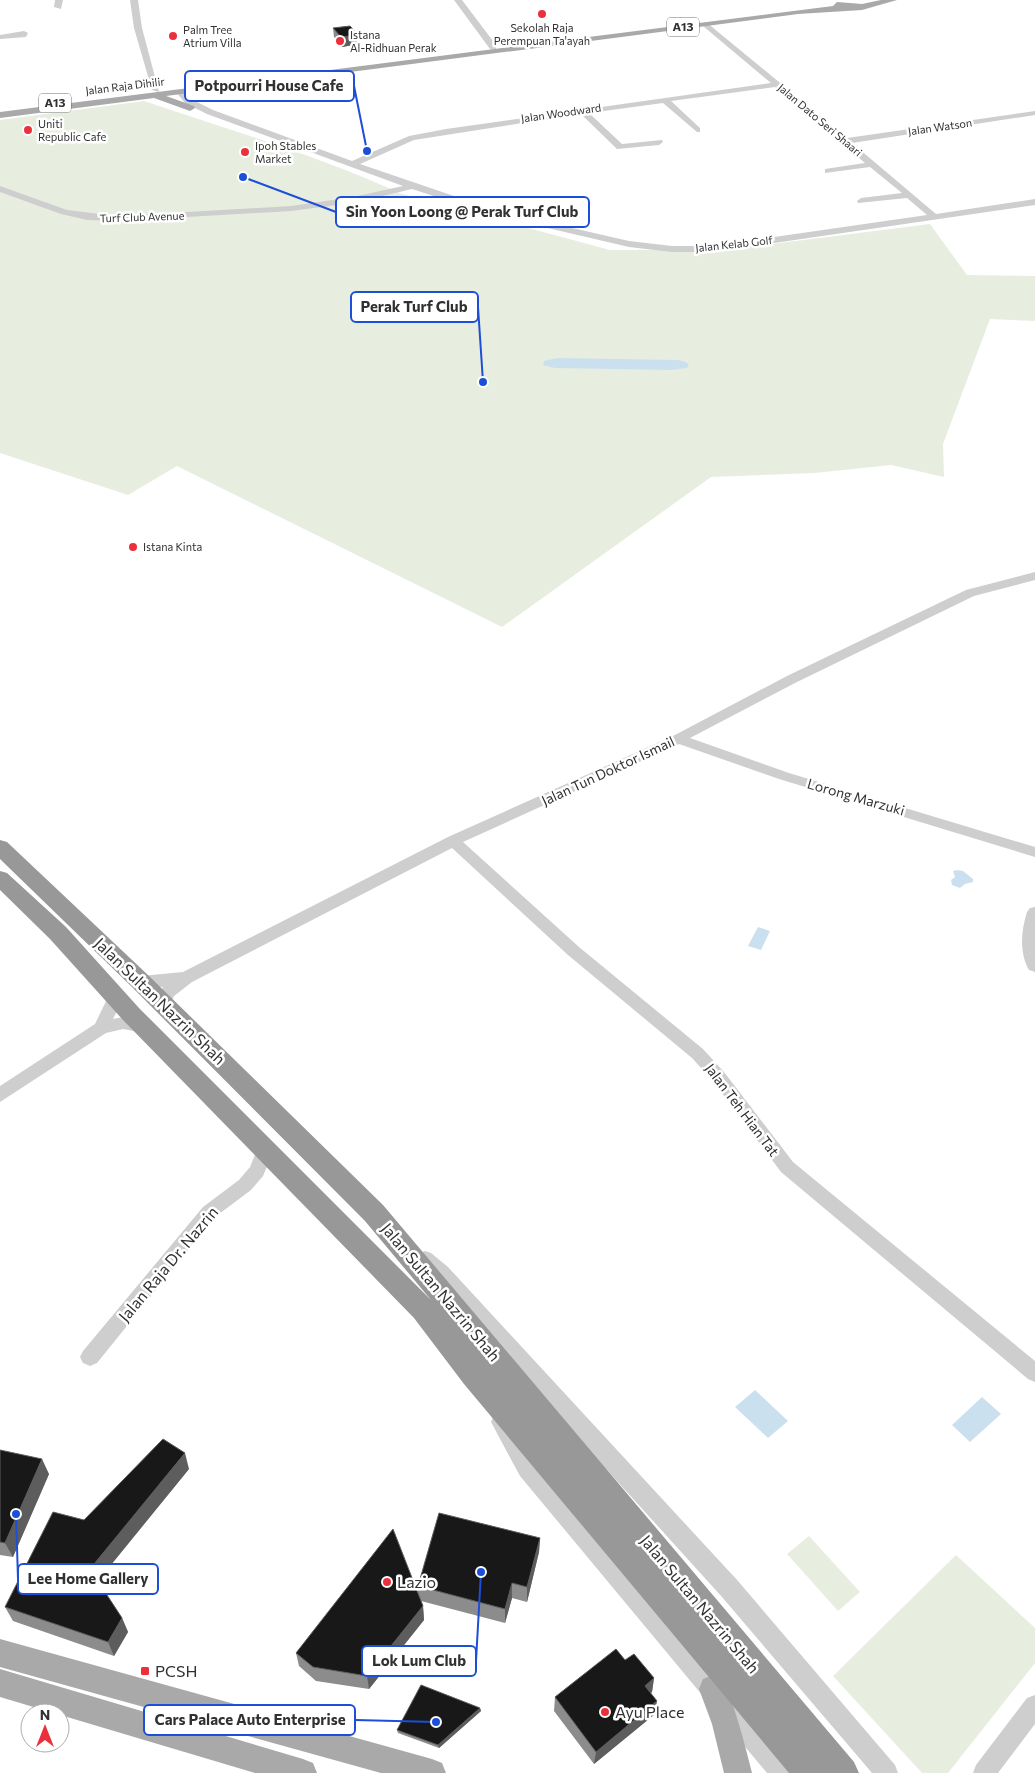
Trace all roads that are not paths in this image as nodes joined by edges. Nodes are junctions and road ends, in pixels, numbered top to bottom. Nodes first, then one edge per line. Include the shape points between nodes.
1 (134, 0) edge
2 (458, 0) edge
3 (825, 0) edge
4 (893, 0) edge
5 (876, 2) edge
6 (848, 7) junction
7 (706, 24) junction
8 (24, 33) dead end
9 (0, 36) edge
10 (493, 47) junction
11 (777, 84) junction
12 (215, 85) junction
13 (156, 90) junction
14 (175, 92) junction
15 (109, 96) junction
16 (145, 96) junction
17 (664, 99) junction
18 (192, 106) junction
19 (0, 110) edge
20 (582, 111) junction
21 (1035, 113) edge
22 (0, 115) edge
23 (697, 130) dead end
24 (845, 140) junction
25 (658, 142) dead end
26 (352, 164) junction
27 (873, 164) junction
28 (828, 171) dead end
29 (408, 184) junction
30 (0, 189) edge
31 (909, 195) junction
32 (861, 201) dead end
33 (1035, 202) edge
34 (935, 216) junction
35 (1035, 576) edge
36 (678, 739) junction
37 (453, 841) junction
38 (0, 847) edge
39 (1035, 852) edge
40 (0, 878) edge
41 (1035, 912) edge
42 (1035, 966) edge
43 (186, 978) junction
44 (141, 982) junction
45 (116, 997) junction
46 (163, 1003) junction
47 (144, 1027) junction
48 (100, 1028) junction
49 (0, 1095) edge
50 (265, 1150) junction
51 (374, 1213) junction
52 (90, 1357) dead end
53 (1035, 1372) edge
54 (474, 1375) junction
55 (560, 1455) junction
56 (0, 1653) edge
57 (0, 1683) edge
58 (713, 1688) junction
59 (1035, 1706) edge
60 (303, 1773) edge
61 (432, 1773) edge
62 (738, 1773) edge
63 (782, 1773) edge
64 (810, 1773) edge
65 (843, 1773) edge
66 (887, 1773) edge
67 (984, 1773) edge

1 - 13 street via 138,28
2 - 10 street
3 - 6 main road, A13
3 - 10 main road, Jalan Raja Dihilir / A13 via 791,8
4 - 5 main road, A13
5 - 6 main road, A13
6 - 7 main road, Jalan Raja Dihilir / A13
7 - 11 street, Jalan Dato Seri Shaari
7 - 12 main road, Jalan Raja Dihilir / A13
8 - 9 street
10 - 12 main road, Jalan Raja Dihilir / A13
11 - 17 street, Jalan Woodward
11 - 24 street, Jalan Dato Seri Shaari
12 - 13 main road, Jalan Raja Dihilir / A13
12 - 14 main road, Jalan Raja Dihilir / A13
12 - 18 main road via 198,91
13 - 15 main road, Jalan Raja Dihilir / A13
14 - 15 main road
14 - 16 main road, Jalan Raja Dihilir / A13
14 - 18 street, Jalan Kelab Golf
15 - 19 main road, Jalan Raja Dihilir / A13
16 - 18 main road
16 - 22 main road, Jalan Raja Dihilir / A13
17 - 20 street, Jalan Woodward
17 - 23 street
18 - 26 street, Jalan Kelab Golf
18 - 26 street, Jalan Kelab Golf
20 - 25 street via 620,146
20 - 26 street, Jalan Woodward via 418,136
21 - 24 street, Jalan Watson
24 - 27 street, Jalan Dato Seri Shaari
26 - 29 street, Jalan Kelab Golf
27 - 28 street
27 - 31 street, Jalan Dato Seri Shaari
29 - 30 street, Turf Club Avenue via 387,194 305,207 201,215 90,218 50,208
29 - 34 street, Jalan Kelab Golf via 495,213 629,244 672,249 712,248
31 - 32 street
31 - 34 street, Jalan Dato Seri Shaari
33 - 34 street, Jalan Kelab Golf
35 - 36 street, Jalan Tun Doktor Ismail via 970,593 792,679
36 - 37 street, Jalan Tun Doktor Ismail
36 - 39 street, Lorong Marzuki via 784,776
37 - 43 street, Jalan Tun Doktor Ismail
37 - 53 street, Jalan Teh Hian Tat via 614,986 709,1065 786,1167
38 - 44 highway, Jalan Sultan Nazrin Shah
40 - 45 highway, Jalan Sultan Nazrin Shah via 58,933
41 - 42 street via 1029,936
43 - 44 street, Jalan Tun Doktor Ismail
43 - 46 street, Jalan Tun Doktor Ismail via 167,993
44 - 46 highway, Jalan Sultan Nazrin Shah
45 - 47 highway, Jalan Sultan Nazrin Shah
45 - 48 street
46 - 51 highway, Jalan Sultan Nazrin Shah
47 - 48 street via 123,1023
47 - 50 highway, Jalan Sultan Nazrin Shah
48 - 49 street
50 - 52 street, Jalan Raja Dr. Nazrin via 257,1171 209,1212
50 - 54 highway, Jalan Sultan Nazrin Shah via 423,1310
51 - 55 highway, Jalan Sultan Nazrin Shah
51 - 66 street via 441,1273 698,1552
54 - 55 highway, Jalan Sultan Nazrin Shah
54 - 58 street via 527,1469
55 - 64 highway, Jalan Sultan Nazrin Shah
55 - 65 highway, Jalan Sultan Nazrin Shah via 677,1578
56 - 61 main road
57 - 60 main road
58 - 62 main road
58 - 63 street
59 - 67 street

